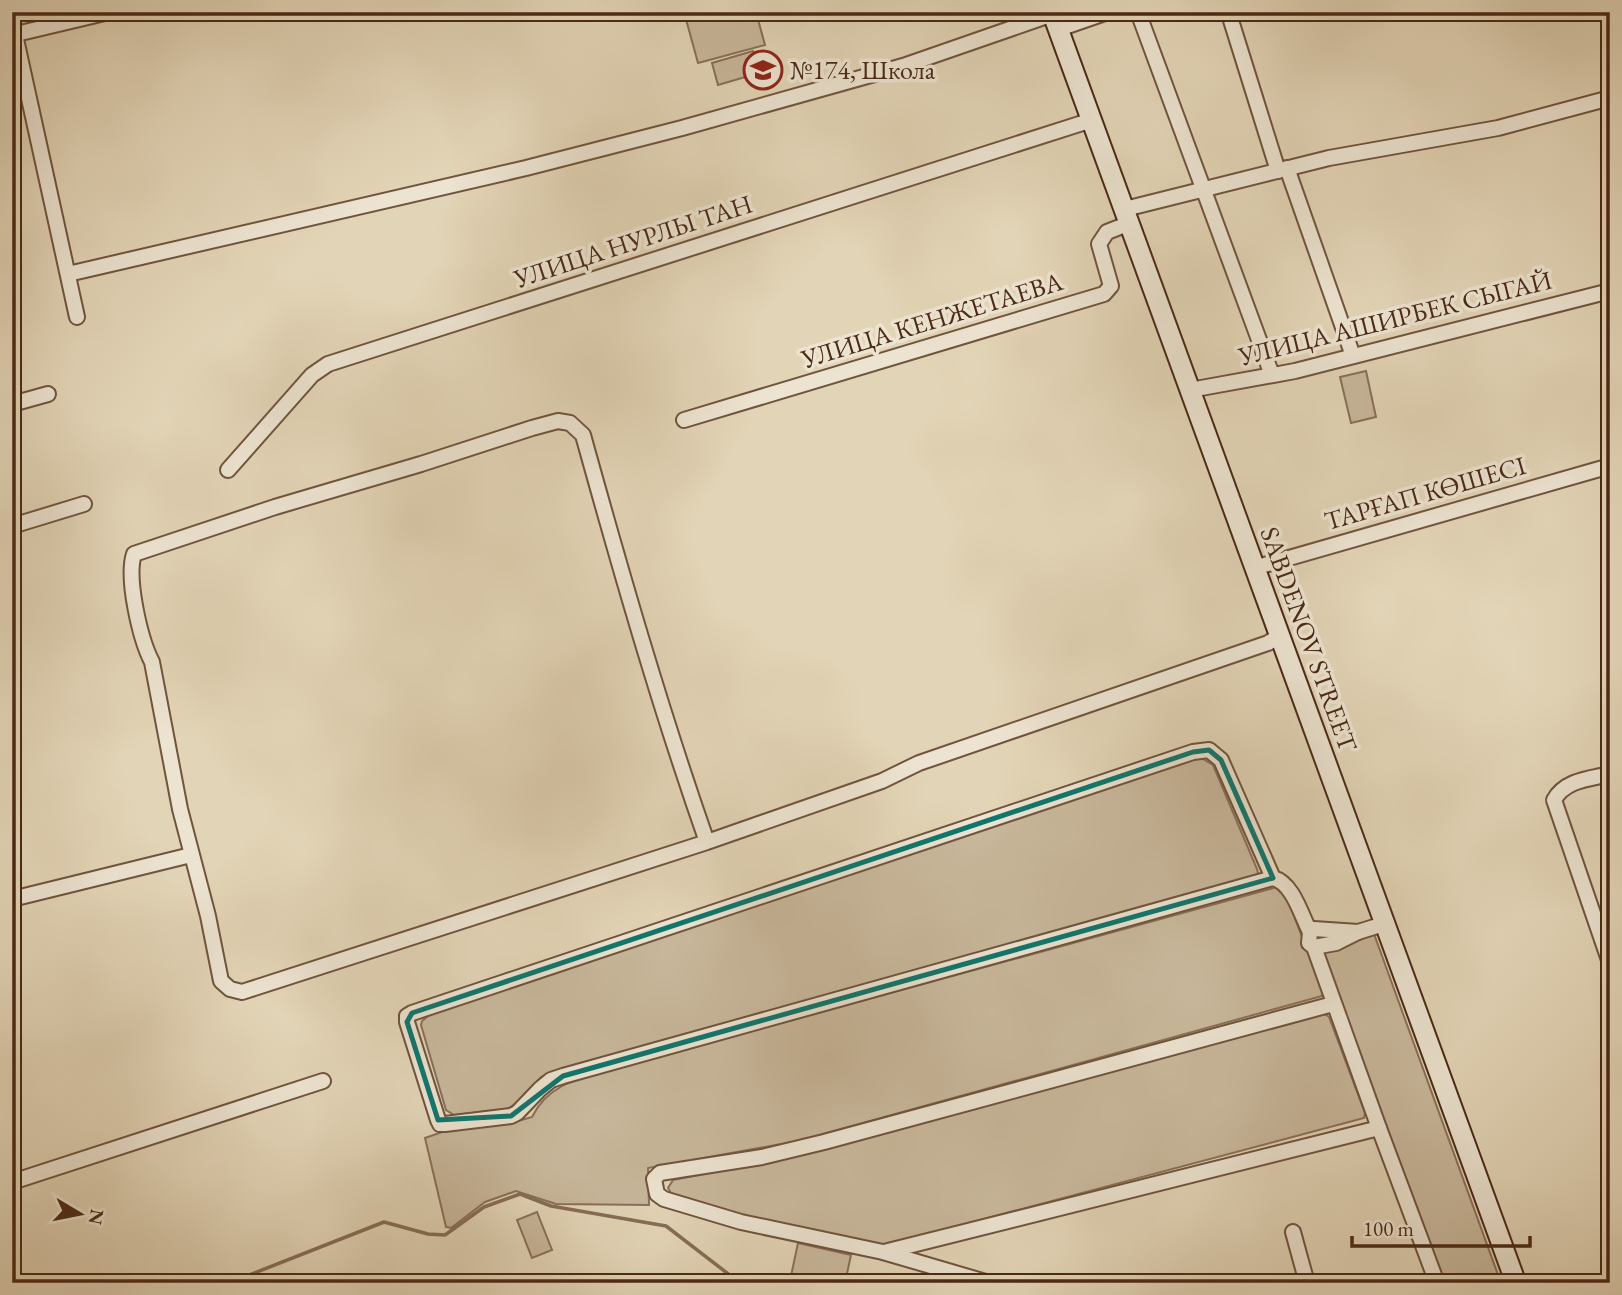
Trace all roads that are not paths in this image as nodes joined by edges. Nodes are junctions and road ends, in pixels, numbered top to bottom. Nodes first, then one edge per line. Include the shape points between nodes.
1 (109, 12) edge
2 (1108, 12) edge
3 (1138, 12) edge
4 (1230, 14) edge
5 (1055, 18) edge
6 (13, 30) edge
7 (1610, 98) edge
8 (1091, 120) junction
9 (1283, 170) junction
10 (1202, 190) junction
11 (1127, 216) junction
12 (68, 275) junction
13 (1610, 291) edge
14 (78, 317) dead end
15 (1353, 356) junction
16 (1272, 375) junction
17 (1190, 390) junction
18 (48, 394) dead end
19 (12, 404) edge
20 (684, 420) dead end
21 (1610, 466) edge
22 (228, 470) dead end
23 (85, 504) dead end
24 (12, 526) edge
25 (1254, 568) junction
26 (1279, 636) junction
27 (1610, 774) edge
28 (707, 842) junction
29 (191, 855) junction
30 (1273, 878) junction
31 (12, 899) edge
32 (1387, 923) junction
33 (1310, 932) junction
34 (1359, 932) junction
35 (1314, 947) junction
36 (1608, 953) edge
37 (1333, 1004) junction
38 (323, 1081) dead end
39 (1379, 1128) junction
40 (12, 1182) edge
41 (1293, 1232) dead end
42 (883, 1252) junction
43 (1610, 1281) edge
44 (989, 1283) edge
45 (1307, 1283) edge
46 (1437, 1283) edge
47 (1516, 1283) edge
48 (1605, 1283) edge

1 - 6 street
2 - 5 street
3 - 10 street
4 - 9 street
5 - 8 street, SABDENOV STREET
5 - 12 street via 682,128
6 - 12 street
7 - 9 street, УЛИЦА КЕНЖЕТАЕВА via 1498,128
8 - 11 street, SABDENOV STREET
8 - 22 street, УЛИЦА НУРЛЫ ТАН via 328,364 312,375
9 - 10 street, УЛИЦА КЕНЖЕТАЕВА
9 - 15 street
10 - 11 street, УЛИЦА КЕНЖЕТАЕВА
10 - 16 street
11 - 17 street, SABDENOV STREET
11 - 20 street, УЛИЦА КЕНЖЕТАЕВА via 1099,244 1111,286 1104,294
12 - 14 street
13 - 15 street, УЛИЦА АШИРБЕК СЫГАЙ
15 - 16 street, УЛИЦА АШИРБЕК СЫГАЙ
16 - 17 street, УЛИЦА АШИРБЕК СЫГАЙ
17 - 25 street, SABDENOV STREET
18 - 19 street
21 - 25 street, ТАРҒАП КӨШЕСІ
23 - 24 street
25 - 26 street, SABDENOV STREET
26 - 28 street
26 - 32 street, SABDENOV STREET
27 - 36 street via 1566,786 1554,800
28 - 29 street via 242,992 221,981
28 - 29 street via 670,738 583,435 570,423 558,421 134,554 130,580 152,662
29 - 31 street
30 - 30 street via 563,1076 551,1080 510,1116 440,1124 407,1022 412,1013 1193,752 1209,750 1221,760
30 - 33 street via 1287,887
32 - 34 street
32 - 47 street, SABDENOV STREET
33 - 34 street via 1320,928
33 - 35 street via 1309,943
34 - 35 street
35 - 37 street
37 - 39 street
37 - 42 street via 824,1142 660,1173 654,1179 657,1194 664,1199 741,1222
38 - 40 street
39 - 42 street
39 - 46 street
41 - 45 street
42 - 44 street
43 - 48 street

